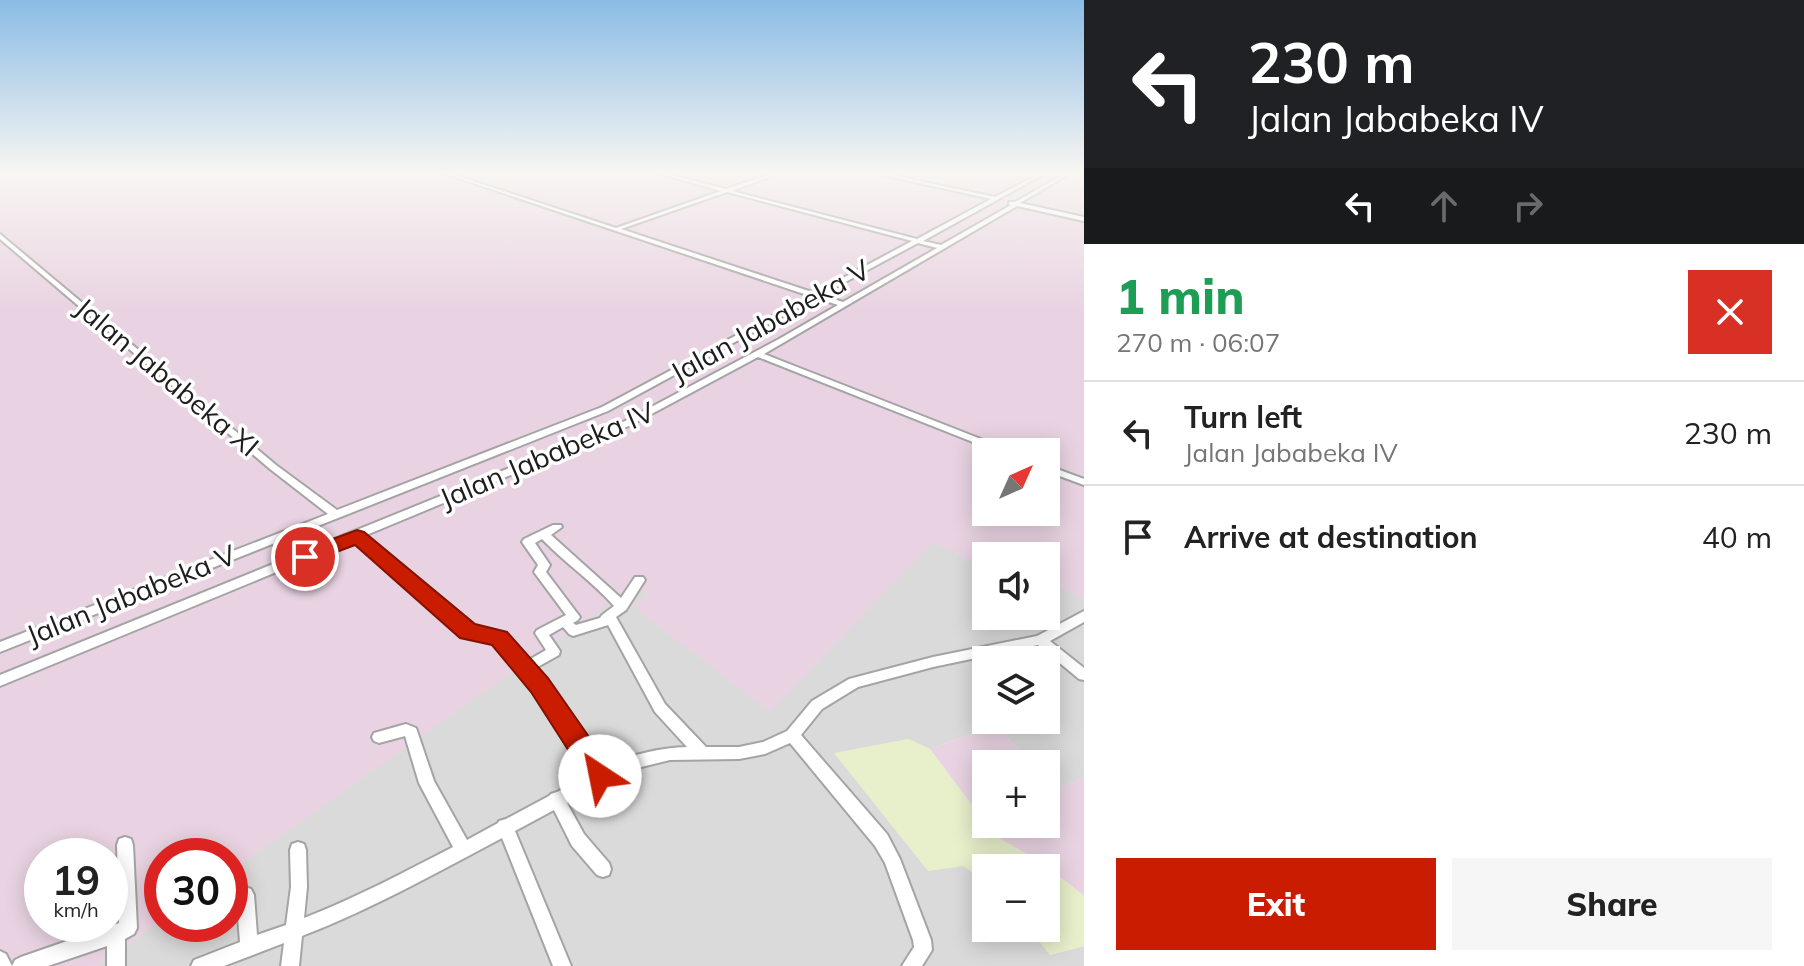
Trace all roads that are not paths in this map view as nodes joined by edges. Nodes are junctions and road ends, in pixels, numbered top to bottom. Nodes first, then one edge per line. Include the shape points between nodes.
1 (587, 219) edge
2 (646, 219) edge
3 (834, 219) edge
4 (959, 219) edge
5 (988, 219) edge
6 (617, 229) junction
7 (0, 236) edge
8 (918, 241) junction
9 (940, 247) junction
10 (818, 295) junction
11 (844, 305) junction
12 (757, 354) junction
13 (972, 439) edge
14 (1060, 473) edge
15 (1084, 482) edge
16 (336, 515) junction
17 (557, 527) dead end
18 (544, 534) junction
19 (357, 536) junction
20 (639, 580) dead end
21 (622, 607) junction
22 (1084, 616) edge
23 (606, 618) junction
24 (565, 621) junction
25 (1040, 640) junction
26 (0, 647) edge
27 (525, 668) junction
28 (1084, 675) edge
29 (0, 681) edge
30 (792, 735) junction
31 (379, 737) dead end
32 (701, 752) junction
33 (600, 776) junction
34 (556, 799) junction
35 (505, 826) junction
36 (463, 849) junction
37 (298, 850) dead end
38 (603, 869) dead end
39 (296, 928) junction
40 (248, 934) edge
41 (92, 942) edge
42 (116, 942) edge
43 (249, 947) junction
44 (0, 960) edge
45 (3, 966) edge
46 (21, 966) edge
47 (116, 966) edge
48 (200, 966) edge
49 (290, 966) edge
50 (562, 966) edge
51 (911, 966) edge

1 - 6 street
2 - 6 street
3 - 8 street
4 - 8 street, Jalan Jababeka V
5 - 9 street, Jalan Jababeka IV
6 - 10 street
7 - 16 street, Jalan Jababeka XI
8 - 9 street
8 - 10 street, Jalan Jababeka V
9 - 11 street, Jalan Jababeka IV
10 - 11 street
10 - 16 street, Jalan Jababeka V via 605,409
11 - 12 street, Jalan Jababeka IV
12 - 13 street
12 - 19 street, Jalan Jababeka IV via 628,423
14 - 15 street
16 - 26 street, Jalan Jababeka V
17 - 18 street
18 - 21 street
18 - 24 street via 528,543 544,565 540,572 545,581 574,617
19 - 27 street via 468,632 499,638
19 - 29 street, Jalan Jababeka IV
20 - 21 street
21 - 23 street
22 - 25 street
23 - 24 street via 573,631
23 - 32 street via 612,620 660,708
24 - 27 street via 541,633 554,651
25 - 28 street
25 - 30 street via 867,678 817,705
27 - 33 street
30 - 32 street via 754,751
30 - 51 street via 892,859 922,940 923,950
31 - 36 street via 411,732 427,783
32 - 33 street via 652,756
33 - 34 street
34 - 35 street
34 - 38 street via 578,840
35 - 36 street
35 - 50 street
36 - 39 street via 375,896
37 - 39 street
39 - 43 street
39 - 49 street
40 - 43 street
41 - 46 street
42 - 47 street
43 - 48 street
44 - 45 street

